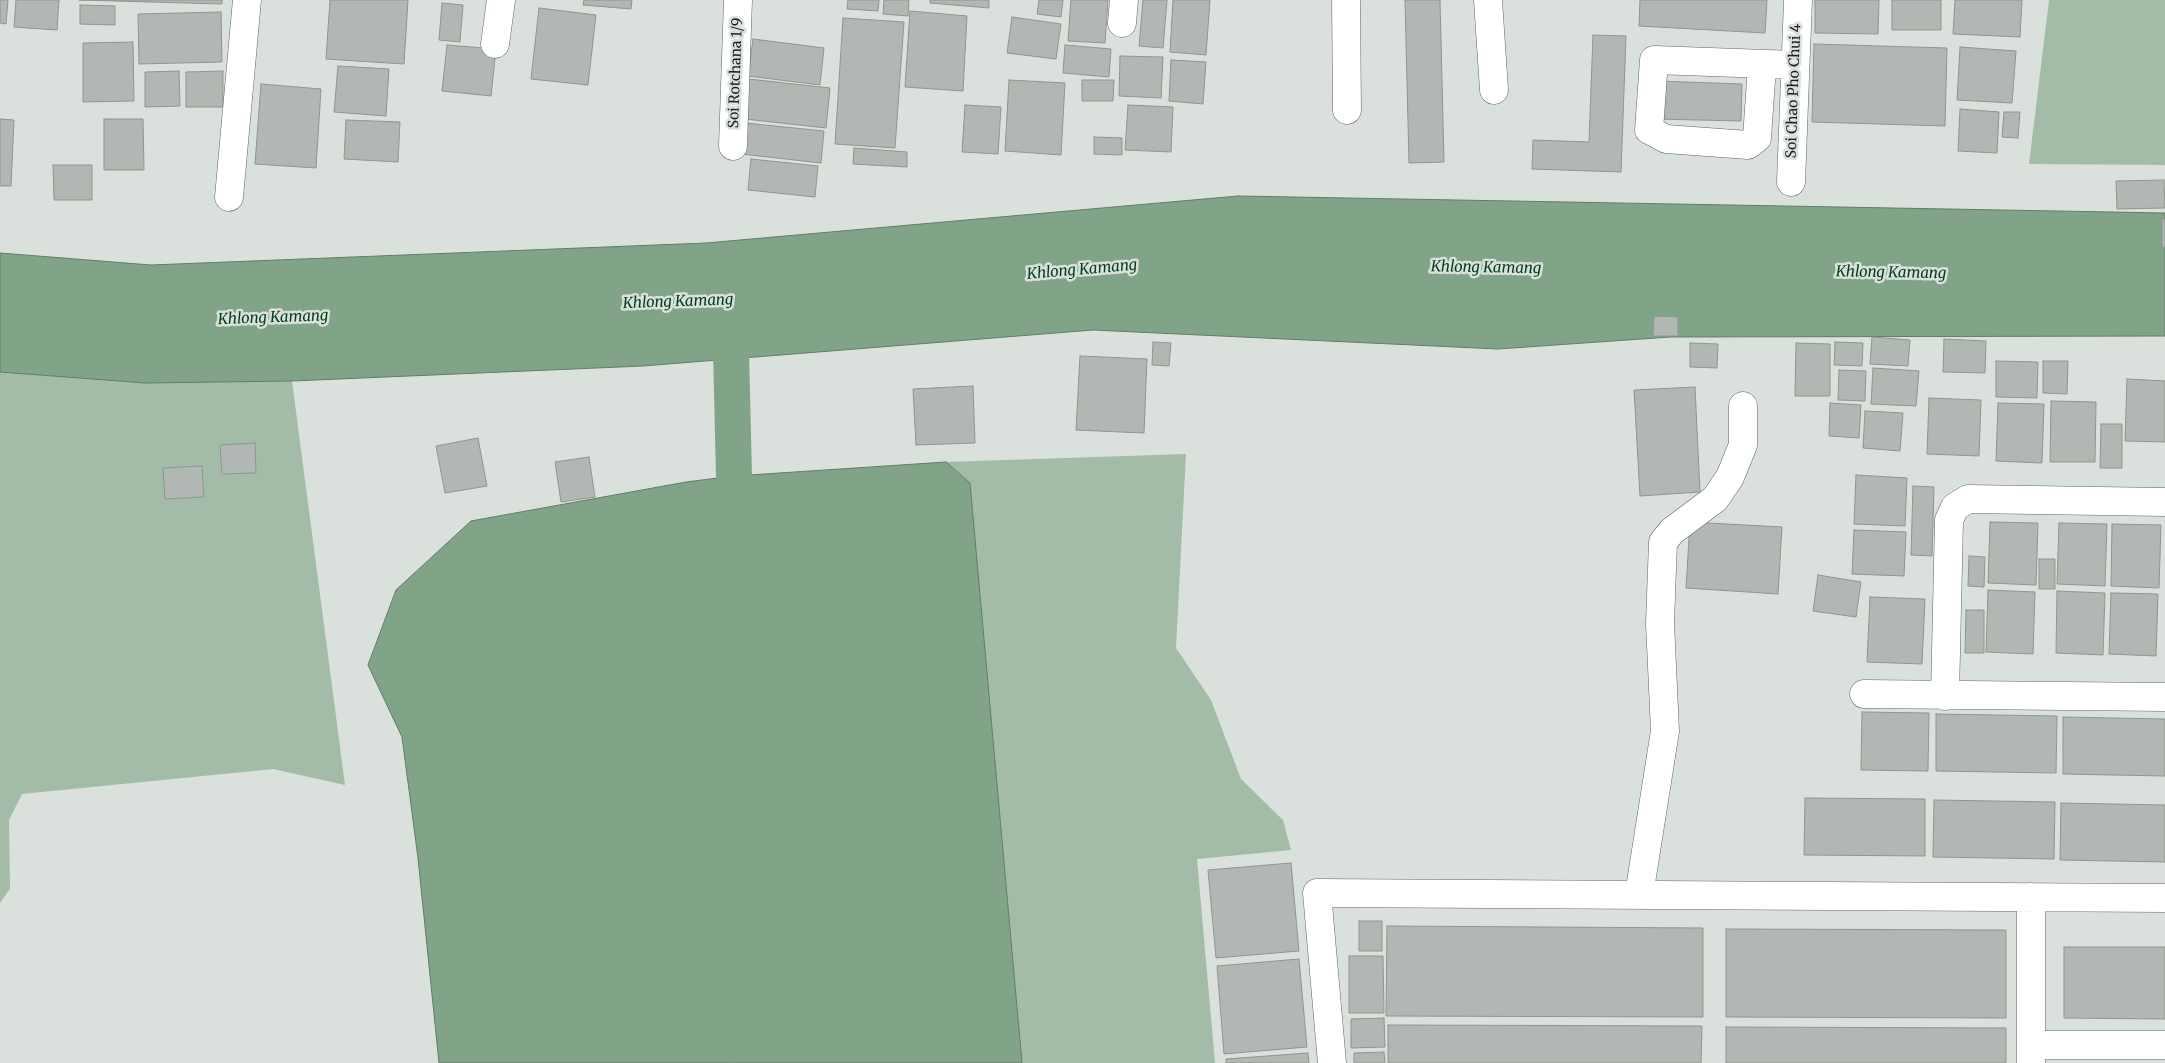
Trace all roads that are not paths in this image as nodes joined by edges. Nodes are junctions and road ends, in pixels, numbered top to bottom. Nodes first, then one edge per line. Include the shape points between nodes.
1 (246, 0) edge
2 (501, 0) edge
3 (738, 0) edge
4 (1346, 0) edge
5 (1488, 0) edge
6 (1798, 0) edge
7 (495, 44) dead end
8 (1762, 65) junction
9 (1795, 65) junction
10 (1494, 90) dead end
11 (1347, 110) dead end
12 (734, 146) dead end
13 (1790, 182) dead end
14 (229, 197) dead end
15 (1743, 406) dead end
16 (2165, 502) edge
17 (1864, 694) dead end
18 (1945, 696) junction
19 (2165, 697) edge
20 (1639, 895) junction
21 (2031, 897) junction
22 (2165, 898) edge
23 (2165, 1044) edge
24 (2031, 1054) edge
25 (1332, 1063) edge

1 - 14 street
2 - 7 street
3 - 12 street, Soi Rotchana 1/9
4 - 11 street
5 - 10 street
6 - 9 street, Soi Chao Pho Chui 4
8 - 8 street via 1756,138 1748,145 1666,139 1649,130 1654,60
8 - 9 street
9 - 13 street, Soi Chao Pho Chui 4
15 - 20 street via 1743,445 1730,477 1714,499 1662,542 1660,623 1665,731
16 - 18 street via 1968,499 1955,507 1949,520
17 - 18 street
18 - 19 street
20 - 21 street
20 - 25 street via 1317,893
21 - 22 street
21 - 24 street
23 - 24 street

